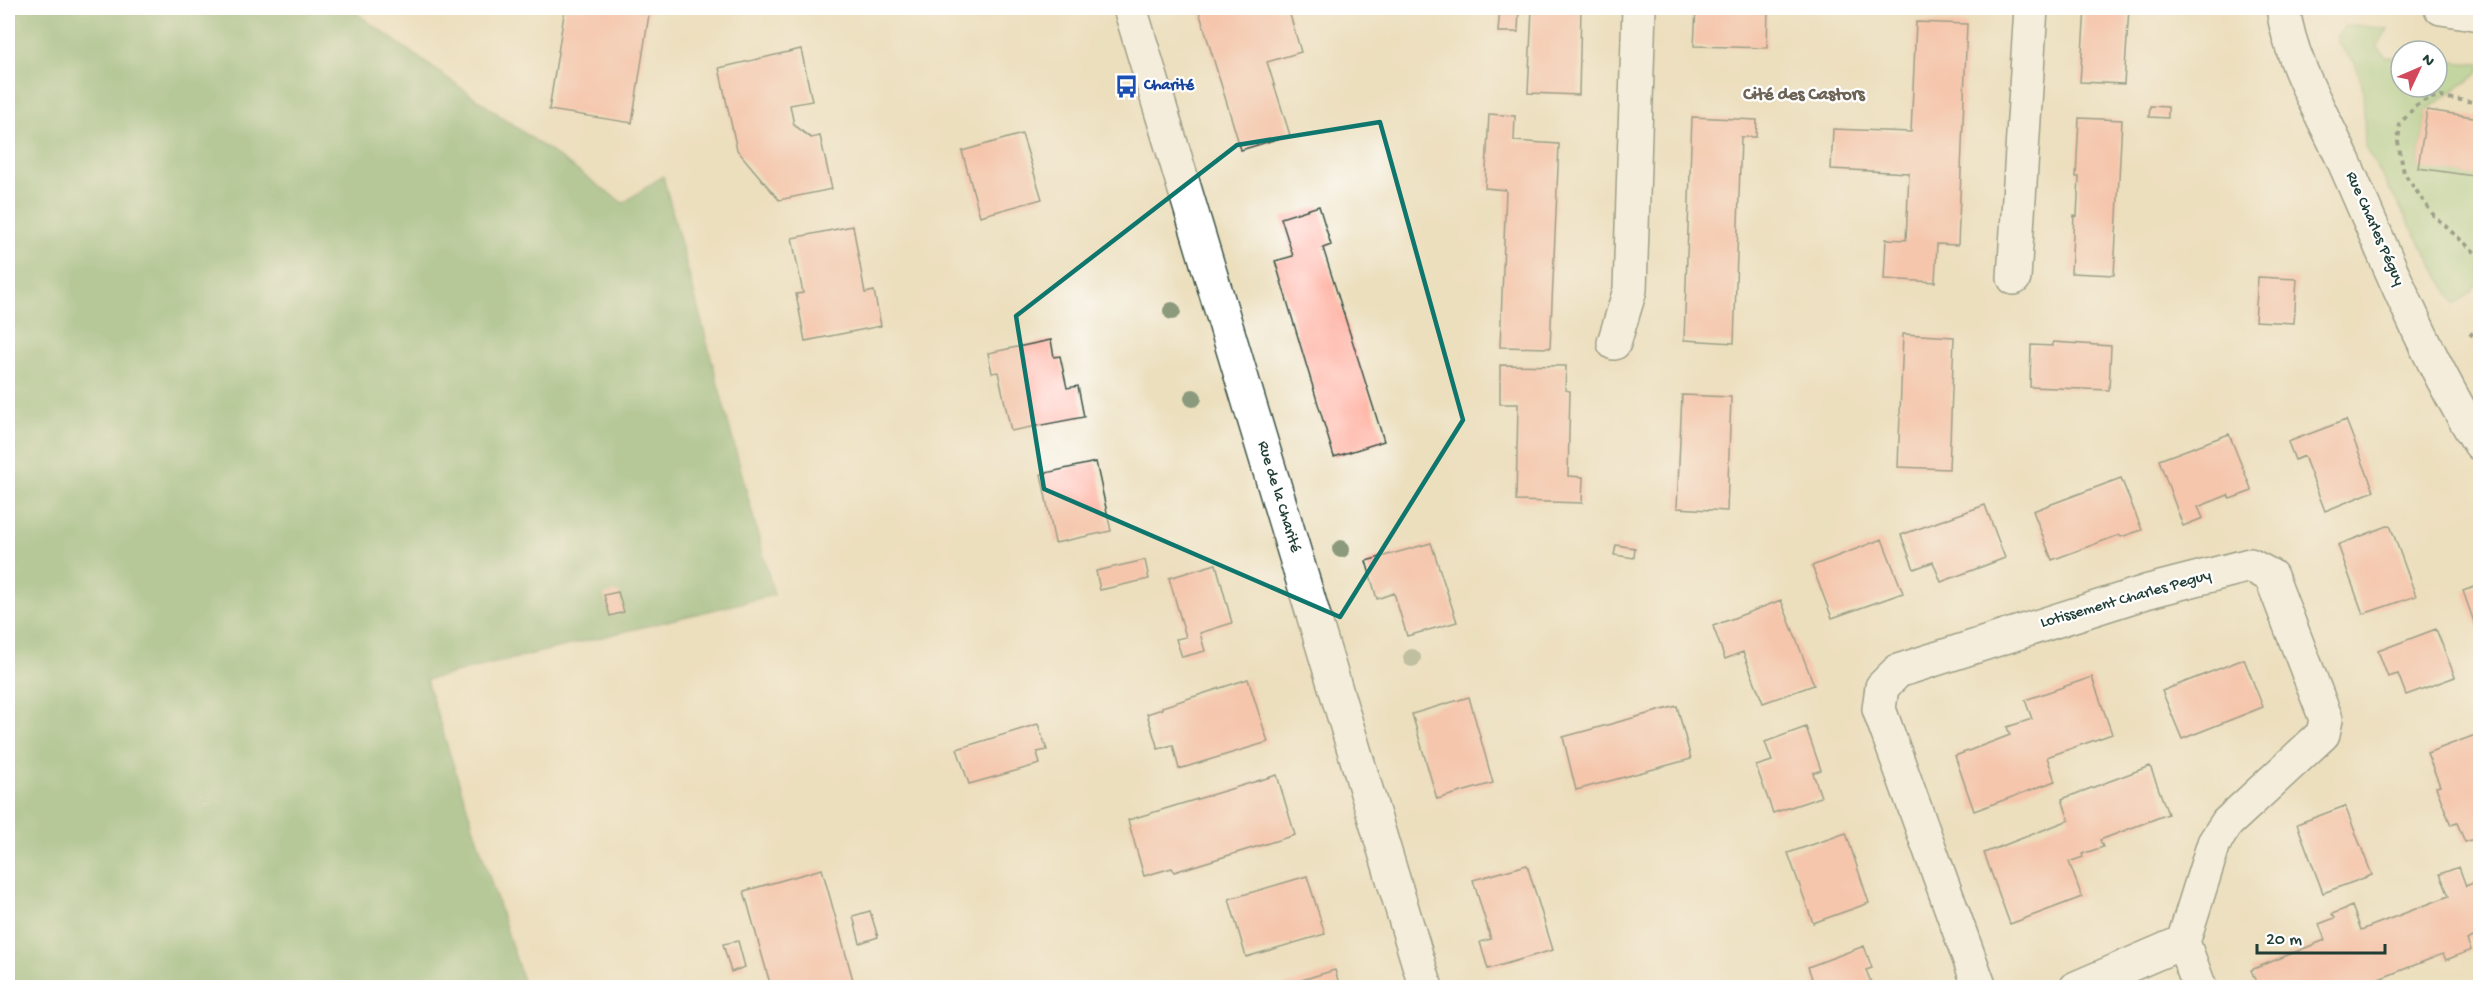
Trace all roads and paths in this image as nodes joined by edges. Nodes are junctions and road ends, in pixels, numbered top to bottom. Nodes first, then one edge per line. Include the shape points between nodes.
1 (1130, 8) edge
2 (1639, 8) edge
3 (2031, 8) edge
4 (2283, 8) edge
5 (2441, 8) edge
6 (2481, 14) edge
7 (2481, 103) edge
8 (2481, 257) edge
9 (2014, 278) dead end
10 (2481, 324) edge
11 (2470, 336) dead end
12 (1614, 342) dead end
13 (2471, 414) edge
14 (2481, 444) edge
15 (2183, 942) junction
16 (1426, 987) edge
17 (1980, 987) edge
18 (2076, 987) edge
19 (2200, 987) edge

1 - 16 street, Rue de la Charité
2 - 12 street via 1630,290
3 - 9 street
4 - 13 street, Rue Charles Péguy via 2287,34 2306,85 2434,364
5 - 6 street
7 - 8 path via 2429,98 2415,106 2400,124 2398,142 2404,173 2433,216
10 - 11 path
13 - 14 street, Rue Charles Péguy
15 - 17 street, Lotissement Charles Peguy via 2214,843 2227,823 2323,734 2326,720 2271,576 2250,565 2149,591 1898,671 1882,687 1879,709
15 - 18 street
15 - 19 street

